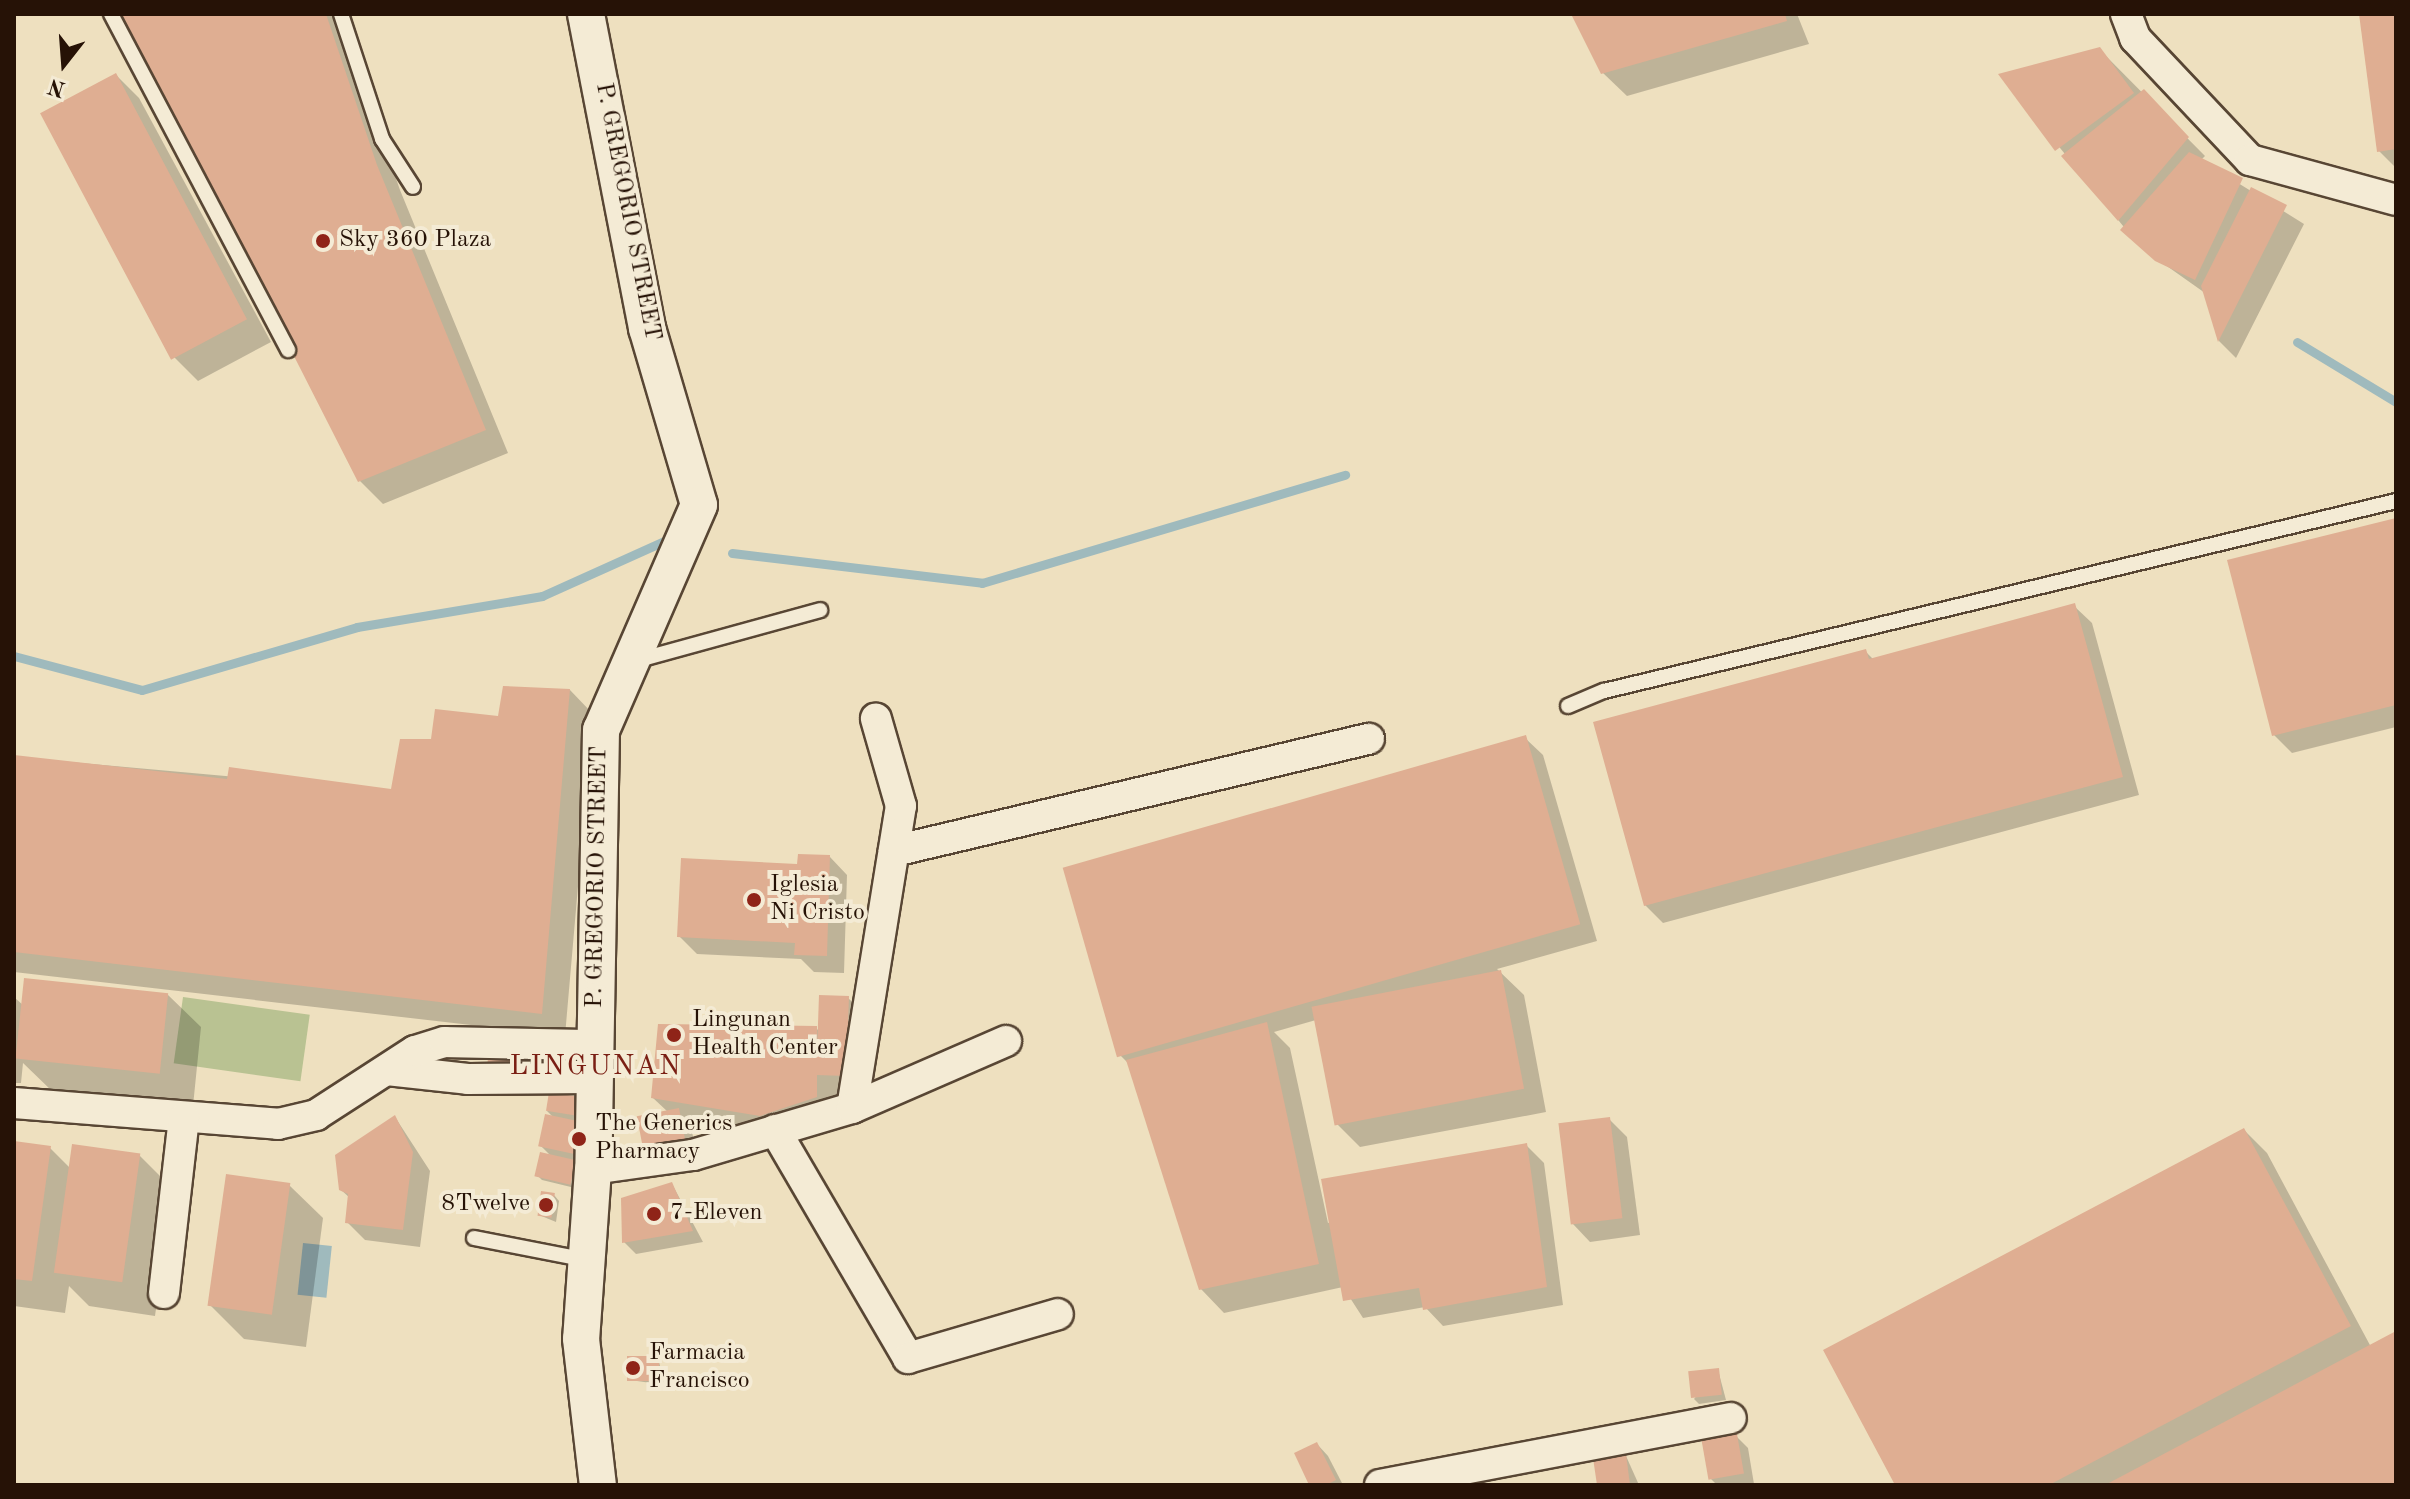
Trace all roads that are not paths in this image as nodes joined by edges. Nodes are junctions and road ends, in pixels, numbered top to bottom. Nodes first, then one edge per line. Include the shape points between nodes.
1 (111, 14) edge
2 (341, 14) edge
3 (586, 14) edge
4 (2126, 14) edge
5 (413, 187) dead end
6 (2396, 200) edge
7 (288, 350) dead end
8 (2396, 501) edge
9 (820, 610) dead end
10 (624, 665) junction
11 (1568, 706) dead end
12 (876, 719) dead end
13 (1369, 739) dead end
14 (894, 851) junction
15 (1006, 1041) dead end
16 (524, 1044) junction
17 (593, 1062) junction
18 (387, 1070) junction
19 (524, 1080) junction
20 (14, 1103) edge
21 (852, 1108) junction
22 (184, 1118) junction
23 (775, 1130) junction
24 (593, 1169) junction
25 (474, 1238) dead end
26 (582, 1259) junction
27 (164, 1293) dead end
28 (1058, 1314) dead end
29 (1731, 1418) dead end
30 (598, 1485) edge
31 (1380, 1485) edge

1 - 7 lane
2 - 5 lane via 382,139
3 - 10 street, P. GREGORIO STREET via 647,328 699,505
4 - 6 street via 2135,38 2250,160
8 - 11 lane via 1620,687
9 - 10 lane
10 - 17 street, P. GREGORIO STREET via 601,730
12 - 14 street via 901,806
13 - 14 street
14 - 21 street
15 - 21 street
16 - 17 street
16 - 18 street via 445,1042
16 - 19 street
17 - 19 street
17 - 24 street, P. GREGORIO STREET
18 - 19 street
18 - 22 street via 316,1115 278,1124
20 - 22 street
21 - 23 street
22 - 27 street
23 - 24 street via 693,1155
23 - 28 street via 908,1358
24 - 26 street, P. GREGORIO STREET
25 - 26 lane
26 - 30 street, P. GREGORIO STREET via 581,1368
29 - 31 street

